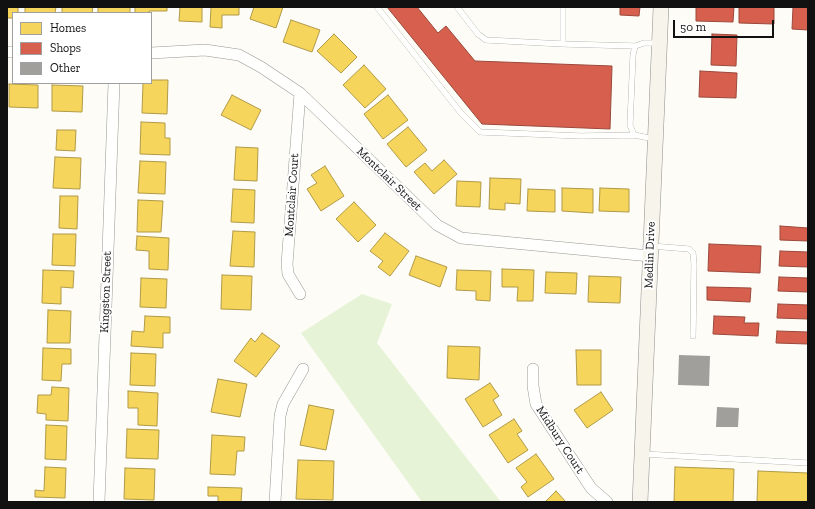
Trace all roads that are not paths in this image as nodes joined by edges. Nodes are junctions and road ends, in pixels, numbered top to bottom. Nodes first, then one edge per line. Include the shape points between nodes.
1 (377, 7) edge
2 (456, 7) edge
3 (563, 7) edge
4 (661, 7) edge
5 (659, 43) junction
6 (563, 44) junction
7 (635, 46) junction
8 (152, 53) edge
9 (114, 84) edge
10 (300, 93) junction
11 (634, 135) junction
12 (655, 139) junction
13 (651, 251) junction
14 (300, 294) dead end
15 (693, 336) dead end
16 (303, 369) dead end
17 (533, 369) dead end
18 (642, 454) junction
19 (808, 463) edge
20 (99, 502) edge
21 (275, 502) edge
22 (607, 502) edge
23 (640, 502) edge

1 - 11 lane via 461,113 480,132 581,136
2 - 6 lane via 486,40
3 - 6 lane
4 - 5 street, Medlin Drive
5 - 7 lane
5 - 12 street, Medlin Drive
6 - 7 lane
7 - 11 lane via 630,125
8 - 10 street, Montclair Street via 205,50 239,55
9 - 20 street, Kingston Street
10 - 13 street, Montclair Street via 437,226 461,238
10 - 14 street, Montclair Court via 287,264 288,274
11 - 12 lane
12 - 13 street, Medlin Drive
13 - 15 lane via 689,249 693,253
13 - 18 street, Medlin Drive
16 - 21 street via 283,404 280,416
17 - 22 street, Midbury Court via 536,404 591,488
18 - 19 lane
18 - 23 street, Medlin Drive

